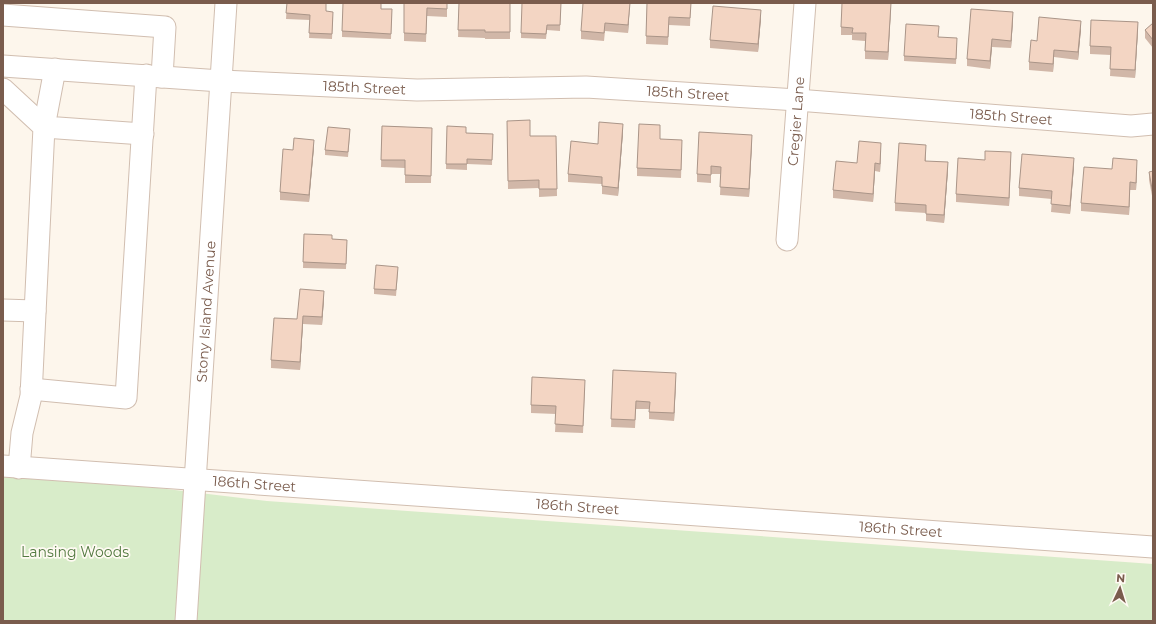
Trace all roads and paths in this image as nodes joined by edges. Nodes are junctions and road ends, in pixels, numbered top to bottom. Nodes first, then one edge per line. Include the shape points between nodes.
1 (226, 3) edge
2 (805, 3) edge
3 (3, 15) edge
4 (3, 66) edge
5 (55, 69) junction
6 (154, 76) junction
7 (221, 81) junction
8 (3, 89) edge
9 (797, 100) junction
10 (1153, 124) edge
11 (44, 126) junction
12 (143, 134) junction
13 (787, 240) dead end
14 (3, 310) edge
15 (35, 311) junction
16 (31, 389) junction
17 (11, 467) edge
18 (196, 480) junction
19 (1153, 546) edge
20 (186, 621) edge

1 - 7 street, Stony Island Avenue
2 - 9 street, Cregier Lane
3 - 6 street via 165,27
4 - 5 street, 185th Street
5 - 6 street, 185th Street
5 - 11 street
6 - 7 street, 185th Street
6 - 12 street
7 - 9 street, 185th Street via 417,90 586,87
7 - 18 street, Stony Island Avenue
8 - 11 street
9 - 10 street, 185th Street via 1131,126
9 - 13 street, Cregier Lane
11 - 12 street
11 - 15 street
12 - 16 street via 126,398
14 - 15 street
15 - 16 street
16 - 17 street via 22,433
17 - 18 street, 186th Street
18 - 19 street, 186th Street
18 - 20 street, Stony Island Avenue

